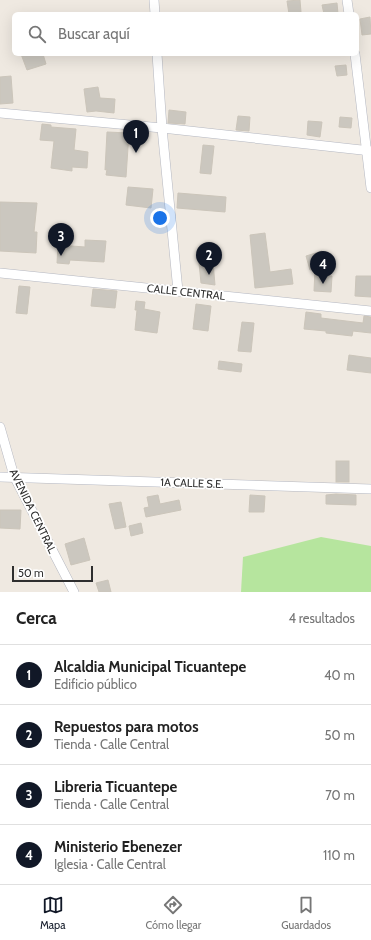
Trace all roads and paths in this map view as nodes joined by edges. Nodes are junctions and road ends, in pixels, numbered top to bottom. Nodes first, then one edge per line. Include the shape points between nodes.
1 (154, 0) edge
2 (348, 0) edge
3 (155, 12) edge
4 (349, 12) edge
5 (157, 56) edge
6 (355, 56) edge
7 (0, 113) edge
8 (162, 128) junction
9 (369, 151) edge
10 (371, 188) edge
11 (0, 273) edge
12 (178, 291) junction
13 (371, 311) edge
14 (0, 427) edge
15 (14, 476) junction
16 (0, 477) edge
17 (371, 489) edge
18 (74, 592) edge

1 - 3 street
2 - 4 street
5 - 8 street
6 - 9 street
7 - 8 street
8 - 9 street
8 - 12 street
9 - 10 street
11 - 12 street, CALLE CENTRAL
12 - 13 street, CALLE CENTRAL
14 - 15 street, AVENIDA CENTRAL
15 - 16 street, 1A CALLE S.E.
15 - 17 street, 1A CALLE S.E.
15 - 18 street, AVENIDA CENTRAL

